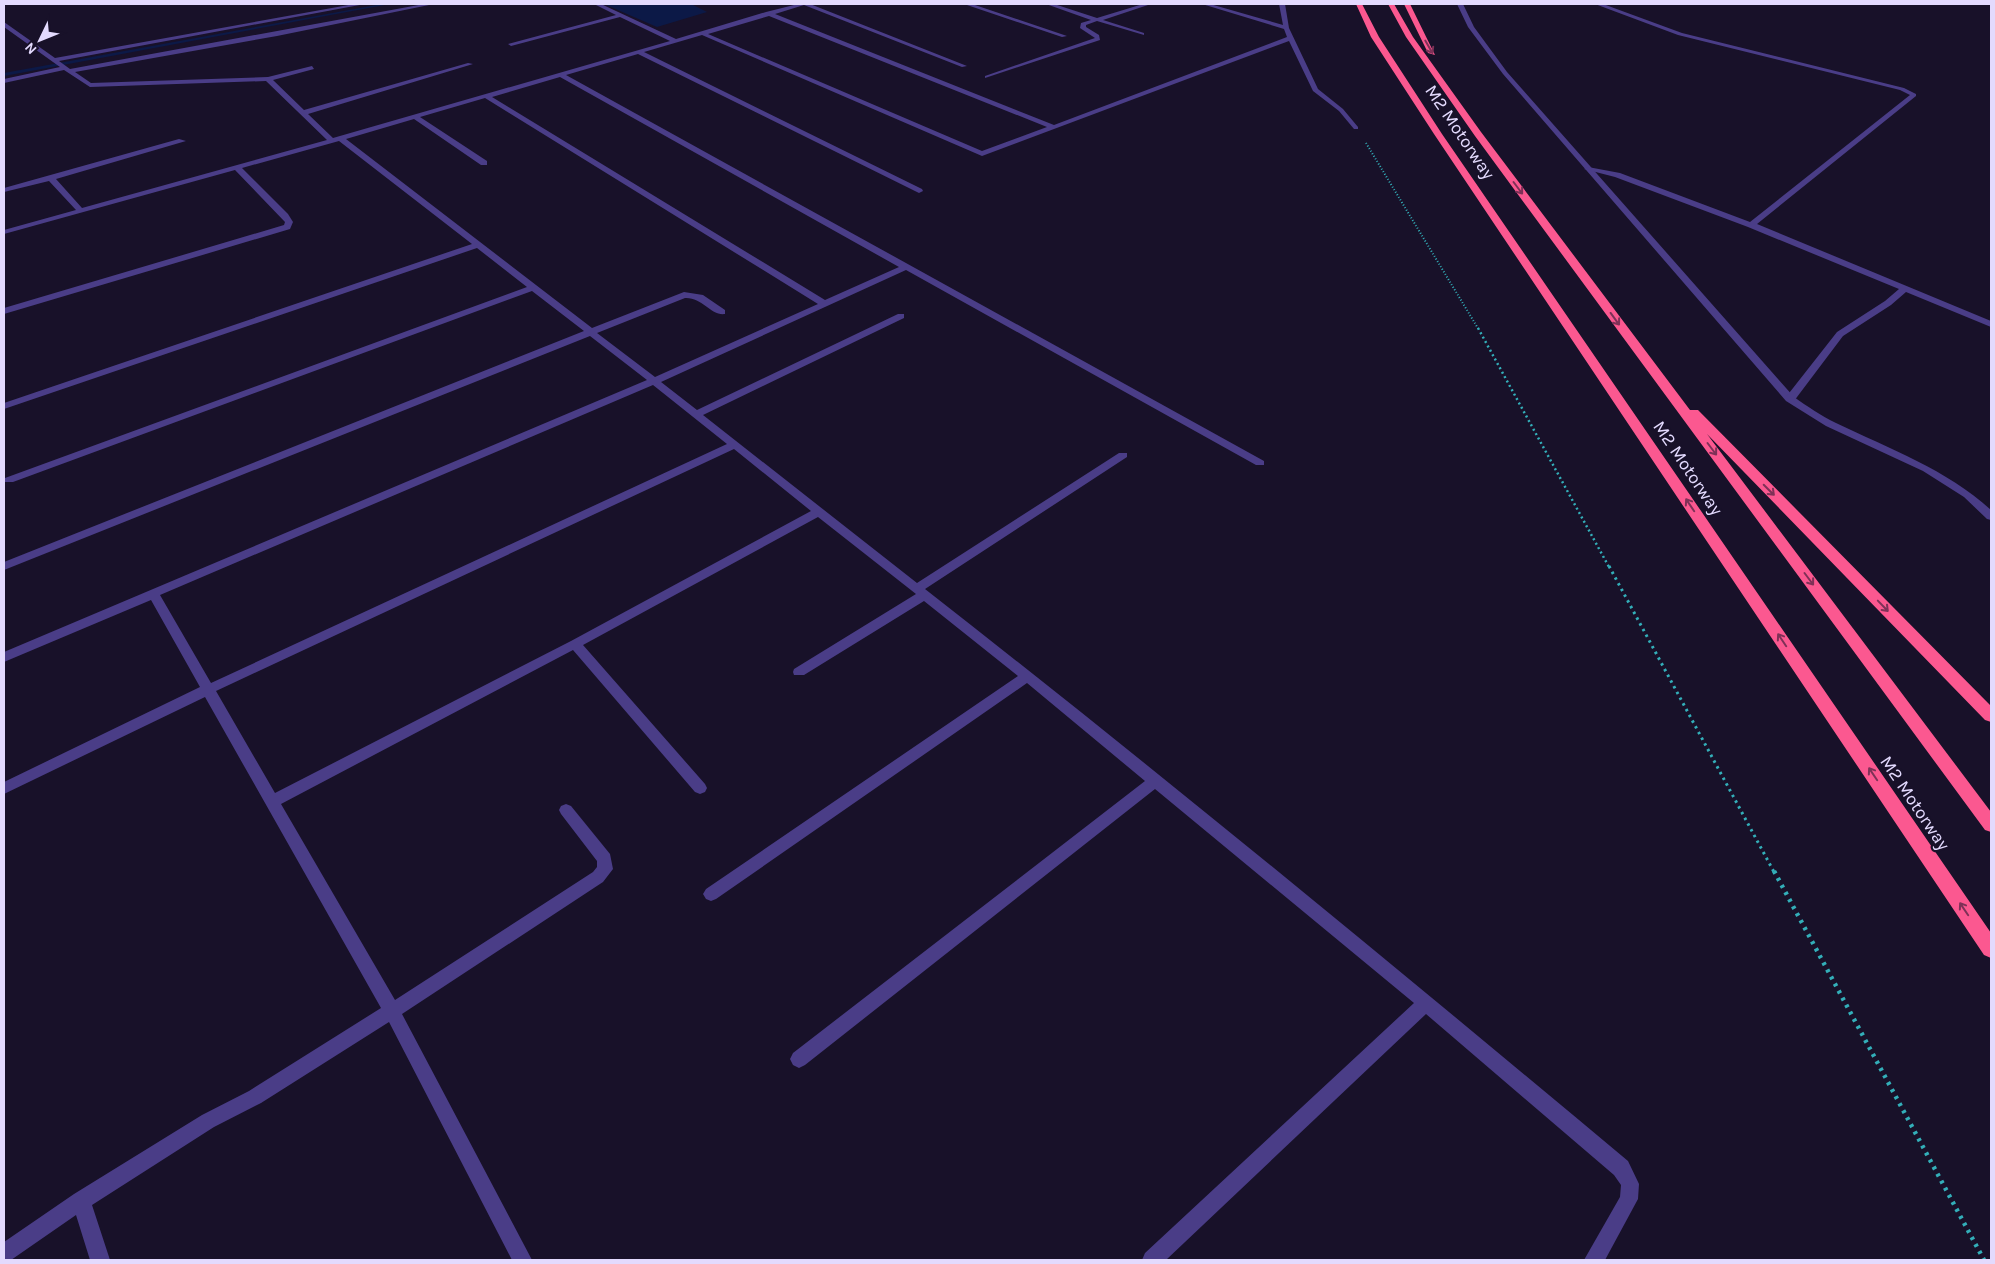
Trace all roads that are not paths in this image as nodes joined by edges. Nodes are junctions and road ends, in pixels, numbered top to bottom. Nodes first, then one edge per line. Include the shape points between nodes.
1 (312, 4) edge
2 (362, 4) edge
3 (431, 4) edge
4 (597, 4) edge
5 (804, 4) edge
6 (967, 4) edge
7 (1048, 4) edge
8 (1148, 4) edge
9 (1205, 4) edge
10 (1282, 4) edge
11 (1359, 4) edge
12 (1392, 4) edge
13 (1407, 4) edge
14 (1460, 4) edge
15 (1598, 4) edge
16 (768, 13) junction
17 (622, 15) junction
18 (329, 16) junction
19 (1096, 19) junction
20 (4, 24) edge
21 (1286, 28) junction
22 (702, 33) junction
23 (1142, 34) dead end
24 (1064, 36) dead end
25 (1291, 38) junction
26 (675, 41) junction
27 (511, 44) dead end
28 (637, 51) junction
29 (56, 61) junction
30 (470, 64) dead end
31 (964, 66) dead end
32 (312, 68) dead end
33 (66, 69) junction
34 (562, 75) junction
35 (987, 77) dead end
36 (268, 79) junction
37 (4, 81) edge
38 (486, 96) junction
39 (302, 113) junction
40 (414, 117) junction
41 (1053, 127) junction
42 (1356, 128) road end
43 (1478, 134) junction
44 (336, 140) junction
45 (182, 142) dead end
46 (484, 163) dead end
47 (237, 168) junction
48 (1588, 169) junction
49 (51, 178) junction
50 (4, 190) edge
51 (919, 191) dead end
52 (81, 211) junction
53 (1751, 225) junction
54 (4, 232) edge
55 (477, 245) junction
56 (906, 267) junction
57 (533, 288) junction
58 (1905, 288) junction
59 (825, 304) junction
60 (4, 311) edge
61 (722, 312) dead end
62 (901, 316) dead end
63 (1991, 324) edge
64 (590, 332) junction
65 (1650, 367) junction
66 (654, 380) junction
67 (1790, 400) junction
68 (4, 406) edge
69 (696, 414) junction
70 (734, 445) junction
71 (1123, 455) dead end
72 (1260, 463) dead end
73 (9, 480) dead end
74 (818, 512) junction
75 (1991, 516) edge
76 (4, 566) edge
77 (919, 592) junction
78 (153, 593) junction
79 (575, 644) junction
80 (4, 657) edge
81 (800, 672) dead end
82 (1027, 676) junction
83 (207, 690) junction
84 (1991, 716) edge
85 (1156, 781) junction
86 (4, 788) edge
87 (700, 788) dead end
88 (271, 802) junction
89 (566, 810) dead end
90 (1991, 825) edge
91 (711, 894) dead end
92 (1991, 949) edge
93 (1426, 1003) junction
94 (392, 1011) junction
95 (799, 1059) dead end
96 (81, 1201) junction
97 (4, 1252) edge
98 (100, 1260) edge
99 (522, 1260) edge
100 (1152, 1260) edge
101 (1594, 1260) edge

1 - 18 street
2 - 18 street
3 - 18 street
4 - 17 street
5 - 16 street
5 - 31 street
6 - 24 street
7 - 19 street
8 - 19 street
9 - 21 street
10 - 21 street
92 -> 11 highway, M2 Motorway via 1438,134 1375,37
12 - 43 highway, M2 Motorway via 1410,37
13 -> 43 highway
14 - 48 street via 1471,27 1505,73
15 - 53 street via 1680,34 1902,89 1914,95
16 - 22 street
16 - 41 street
17 - 26 street
17 - 27 street
18 - 29 street
18 - 33 street
19 - 23 street
19 - 35 street via 1082,26 1098,39
20 - 29 street
21 - 25 street
22 - 26 street
22 - 41 street via 982,154
25 - 41 street
25 - 42 street via 1315,90 1341,110
26 - 28 street
28 - 34 street
28 - 51 street
29 - 33 street
30 - 39 street
32 - 36 street
33 - 36 street via 90,84
33 - 37 street
34 - 38 street
34 - 56 street
36 - 39 street
38 - 40 street
38 - 59 street
39 - 44 street
40 - 44 street
40 - 46 street
43 -> 65 highway, M2 Motorway
44 - 47 street
44 - 55 street
45 - 49 street
47 - 52 street
47 - 60 street via 285,216 289,222 287,227
48 - 53 street via 1640,183
48 - 67 street
49 - 50 street
49 - 52 street
52 - 54 street
53 - 58 street
55 - 57 street
55 - 68 street
56 - 59 street
56 - 72 street
57 - 64 street
57 - 73 street
58 - 63 street
58 - 67 street via 1840,334
59 - 66 street
61 - 64 street via 692,294
62 - 69 street
64 - 66 street
64 - 76 street
65 -> 84 highway
65 -> 90 highway, M2 Motorway
66 - 69 street
66 - 78 street
67 - 75 street via 1830,424 1927,469 1968,495
69 - 70 street
70 - 74 street
70 - 83 street
71 - 77 street
74 - 77 street
74 - 79 street
77 - 81 street
77 - 82 street
78 - 80 street
78 - 83 street
79 - 87 street
79 - 88 street
82 - 85 street
82 - 91 street
83 - 86 street
83 - 88 street
85 - 93 street
85 - 95 street
88 - 94 street
89 - 94 street via 605,859 605,869 598,877
93 - 100 street
93 - 101 street via 1621,1168 1630,1184 1629,1198
94 - 96 street
94 - 99 street
96 - 97 street
96 - 98 street

